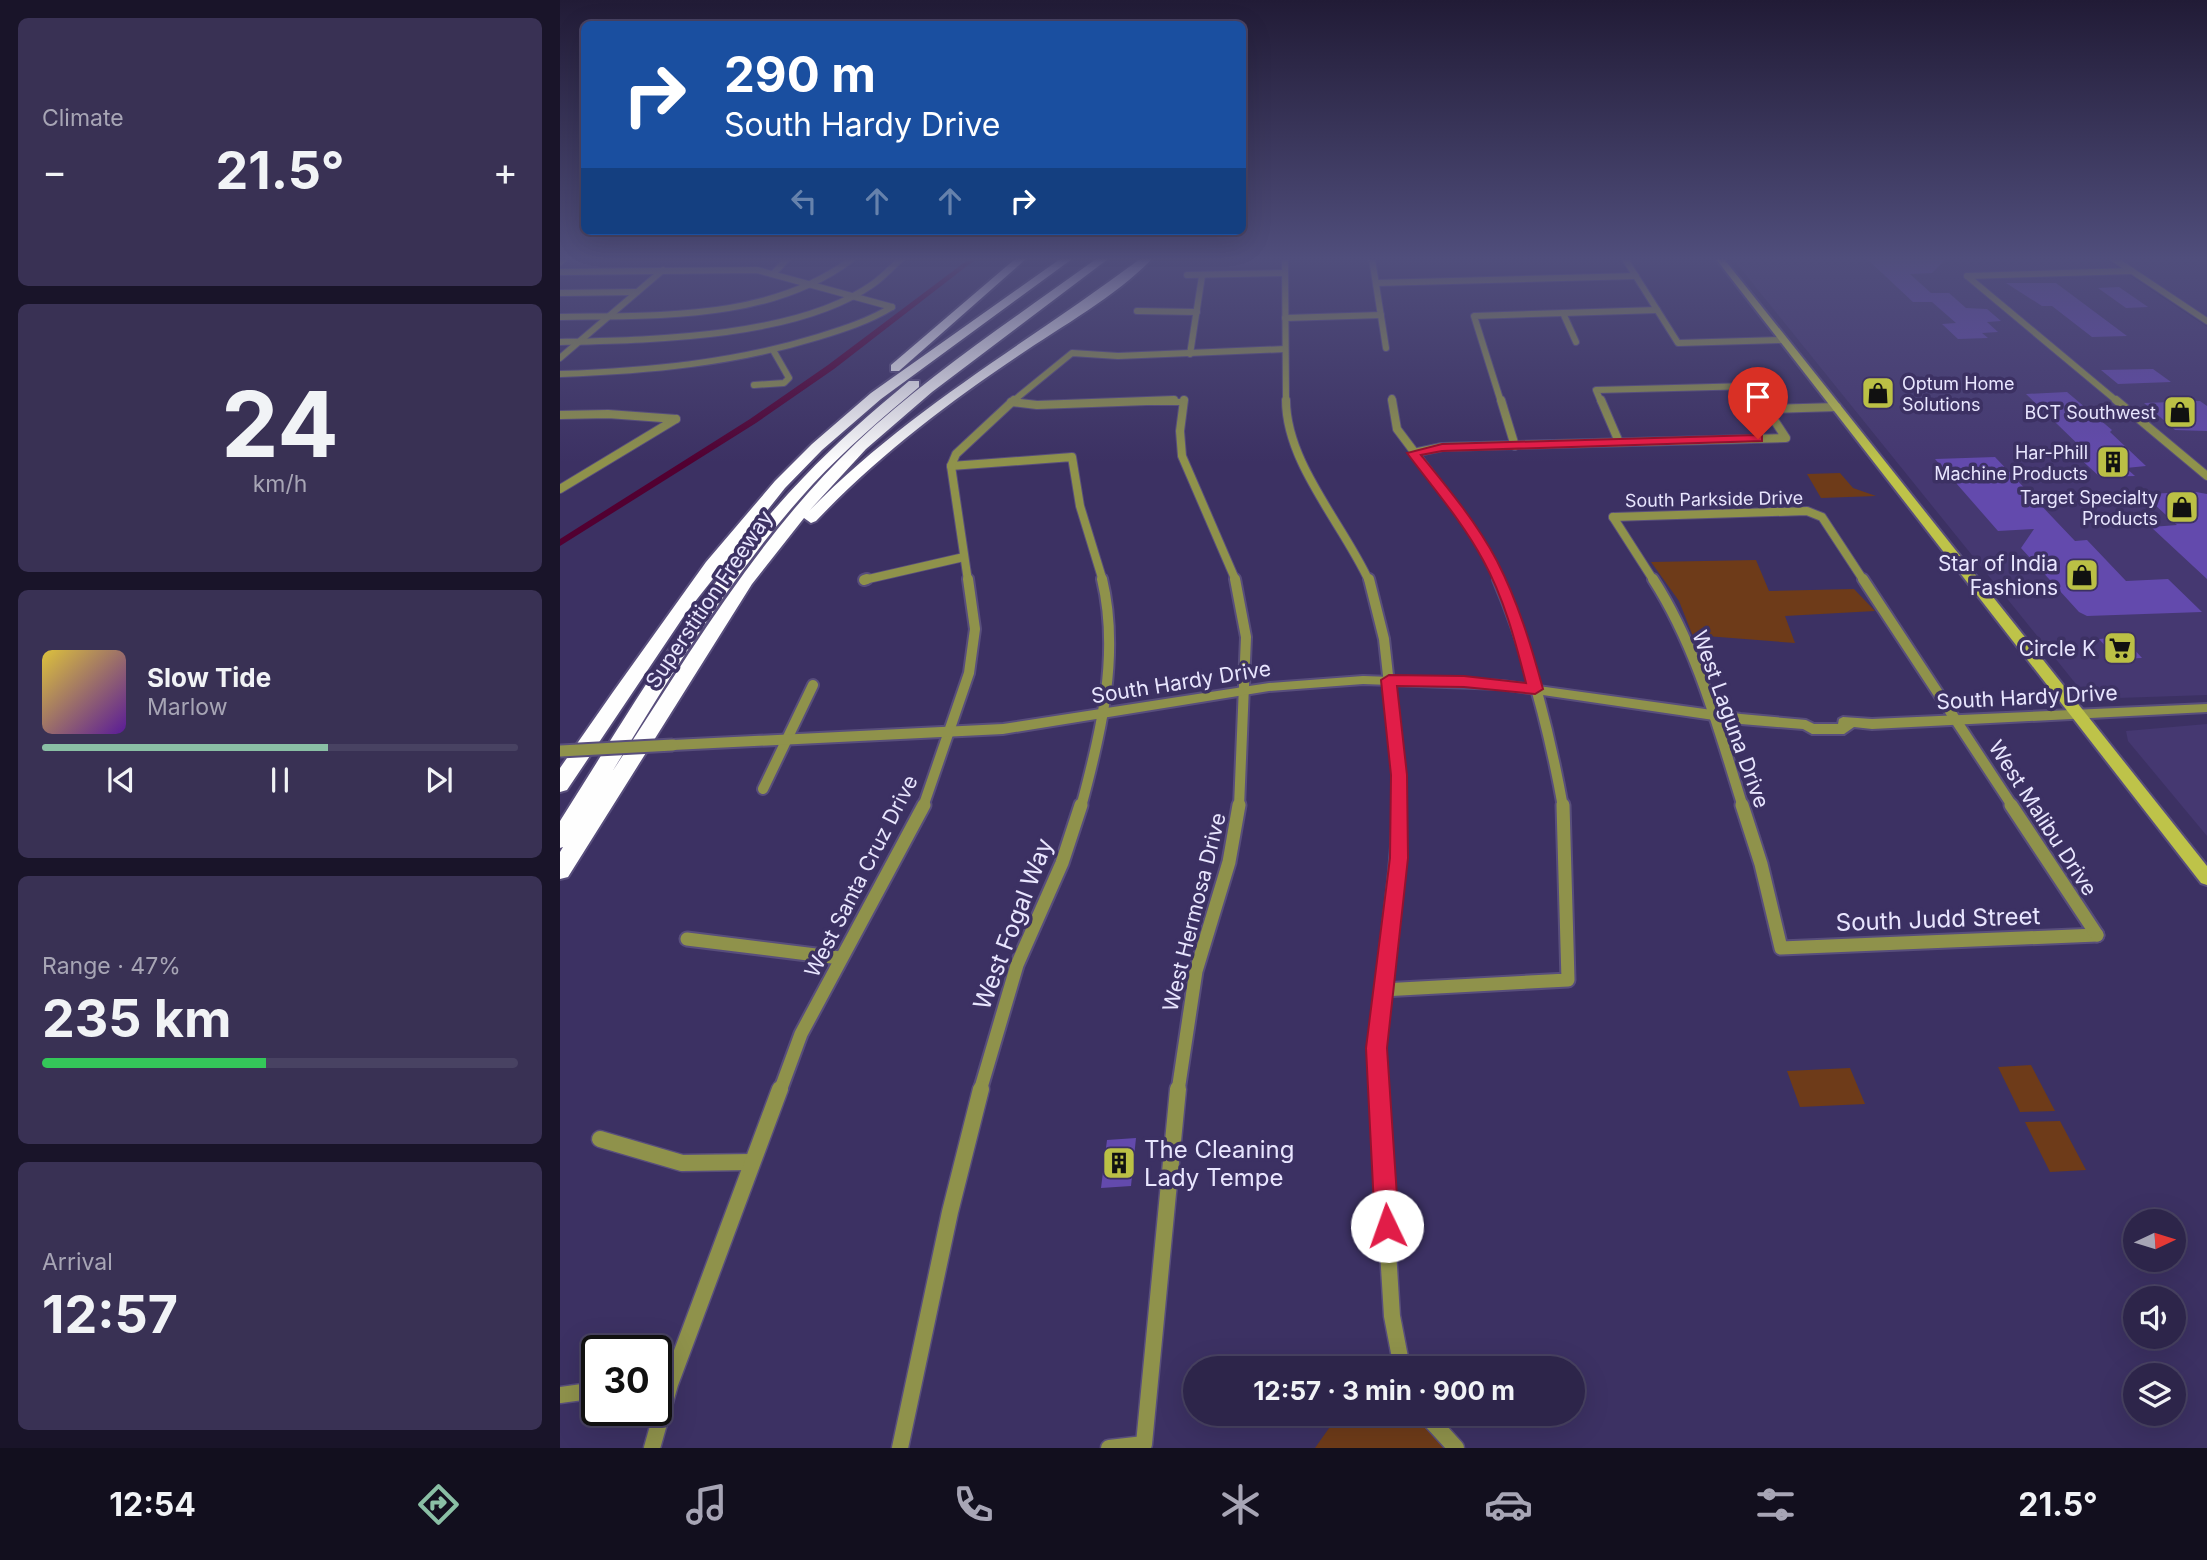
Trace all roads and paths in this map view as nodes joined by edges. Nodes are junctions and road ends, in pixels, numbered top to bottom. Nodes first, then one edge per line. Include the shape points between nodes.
1 (597, 327) edge
2 (748, 327) edge
3 (852, 327) edge
4 (943, 327) edge
5 (974, 327) edge
6 (991, 327) edge
7 (1011, 327) edge
8 (1050, 327) edge
9 (1195, 327) edge
10 (1285, 327) edge
11 (1383, 327) edge
12 (1477, 327) edge
13 (1569, 327) edge
14 (1667, 327) edge
15 (1773, 327) edge
16 (2028, 327) edge
17 (1783, 340) junction
18 (580, 341) junction
19 (560, 342) edge
20 (1576, 342) dead end
21 (1386, 348) dead end
22 (1285, 349) junction
23 (773, 350) junction
24 (1190, 354) junction
25 (560, 358) edge
26 (560, 374) edge
27 (754, 386) dead end
28 (1392, 398) dead end
29 (1011, 402) junction
30 (1836, 407) junction
31 (1768, 409) junction
32 (560, 415) edge
33 (1619, 442) junction
34 (1515, 446) junction
35 (1413, 453) junction
36 (951, 466) junction
37 (2207, 476) edge
38 (786, 478) junction
39 (560, 489) edge
40 (1816, 513) joint
41 (1613, 517) joint
42 (964, 557) junction
43 (864, 580) dead end
44 (1389, 680) junction
45 (813, 685) dead end
46 (1535, 689) junction
47 (1245, 690) junction
48 (674, 692) junction
49 (2207, 708) edge
50 (1100, 714) junction
51 (2079, 714) junction
52 (1714, 716) junction
53 (1956, 720) junction
54 (949, 732) junction
55 (786, 740) junction
56 (560, 751) edge
57 (560, 784) edge
58 (763, 789) dead end
59 (560, 839) edge
60 (560, 870) edge
61 (2207, 878) edge
62 (2097, 935) joint
63 (687, 939) dead end
64 (1781, 948) joint
65 (840, 958) junction
66 (1381, 990) junction
67 (600, 1139) dead end
68 (752, 1162) junction
69 (1400, 1356) edge
70 (672, 1362) edge
71 (581, 1392) edge
72 (560, 1395) edge
73 (656, 1426) edge
74 (1436, 1426) edge
75 (652, 1448) edge
76 (900, 1448) edge
77 (1109, 1448) edge
78 (1456, 1448) edge

1 - 18 street
2 - 18 street via 647,340
3 - 23 street
4 - 38 highway via 855,403
5 - 38 highway, Superstition Freeway via 846,420
6 - 59 highway via 890,402 794,494 707,607
7 - 48 highway, Superstition Freeway via 927,388 839,468 770,549
8 - 48 highway via 917,419 856,470 787,545
9 - 24 street
10 - 22 street
11 - 21 street
12 - 34 street
13 - 20 street
14 - 17 street via 1678,344
15 - 17 main road
16 - 37 street
17 - 30 main road
18 - 19 street
18 - 25 street
22 - 24 street
22 - 44 street via 1289,437 1374,591
23 - 26 street via 666,370
23 - 27 street via 789,378 784,383
24 - 29 street via 1072,353
28 - 35 street via 1397,429
29 - 36 street via 956,454
29 - 47 street, West Hermosa Drive via 1184,400 1182,456 1235,577 1246,637
30 - 31 street
30 - 51 main road
31 - 33 street via 1786,438
31 - 33 street via 1752,386 1596,390
32 - 39 street via 676,419
33 - 34 street
34 - 35 street via 1442,447
35 - 46 street via 1490,560 1518,626
36 - 42 street, West Santa Cruz Drive
36 - 50 street, West Fogal Way via 1072,457 1072,479 1109,605 1111,650
38 - 57 highway, Superstition Freeway via 695,590
40 - 41 street, South Parkside Drive
40 - 53 street, West Malibu Drive
41 - 52 street, West Laguna Drive via 1670,605
42 - 43 street
42 - 54 street, West Santa Cruz Drive via 975,629 969,673
44 - 46 street, South Hardy Drive
44 - 47 street, South Hardy Drive
44 - 66 street via 1399,775 1399,858
45 - 55 street
46 - 52 street, South Hardy Drive
46 - 66 street via 1564,812 1569,979
47 - 50 street, South Hardy Drive
47 - 77 street, West Hermosa Drive via 1241,796 1229,862 1196,971 1181,1056 1144,1444
48 - 60 highway, Superstition Freeway
49 - 51 street, South Hardy Drive
50 - 54 street, South Hardy Drive
50 - 76 street, West Fogal Way via 1085,794 1062,862 1013,976 976,1099
51 - 53 street, South Hardy Drive
51 - 61 main road
52 - 53 street, South Hardy Drive via 1812,729
52 - 64 street, West Laguna Drive via 1761,864
53 - 62 street, West Malibu Drive
54 - 55 street, South Hardy Drive
54 - 65 street, West Santa Cruz Drive via 923,807
55 - 56 street, South Hardy Drive, bridge
55 - 58 street
62 - 64 street, South Judd Street
63 - 65 street
65 - 68 street, West Santa Cruz Drive via 802,1034
66 - 69 street via 1377,1059 1392,1316
67 - 68 street via 682,1163
68 - 70 street, West Santa Cruz Drive
71 - 72 street
73 - 75 street, West Santa Cruz Drive
74 - 78 street

